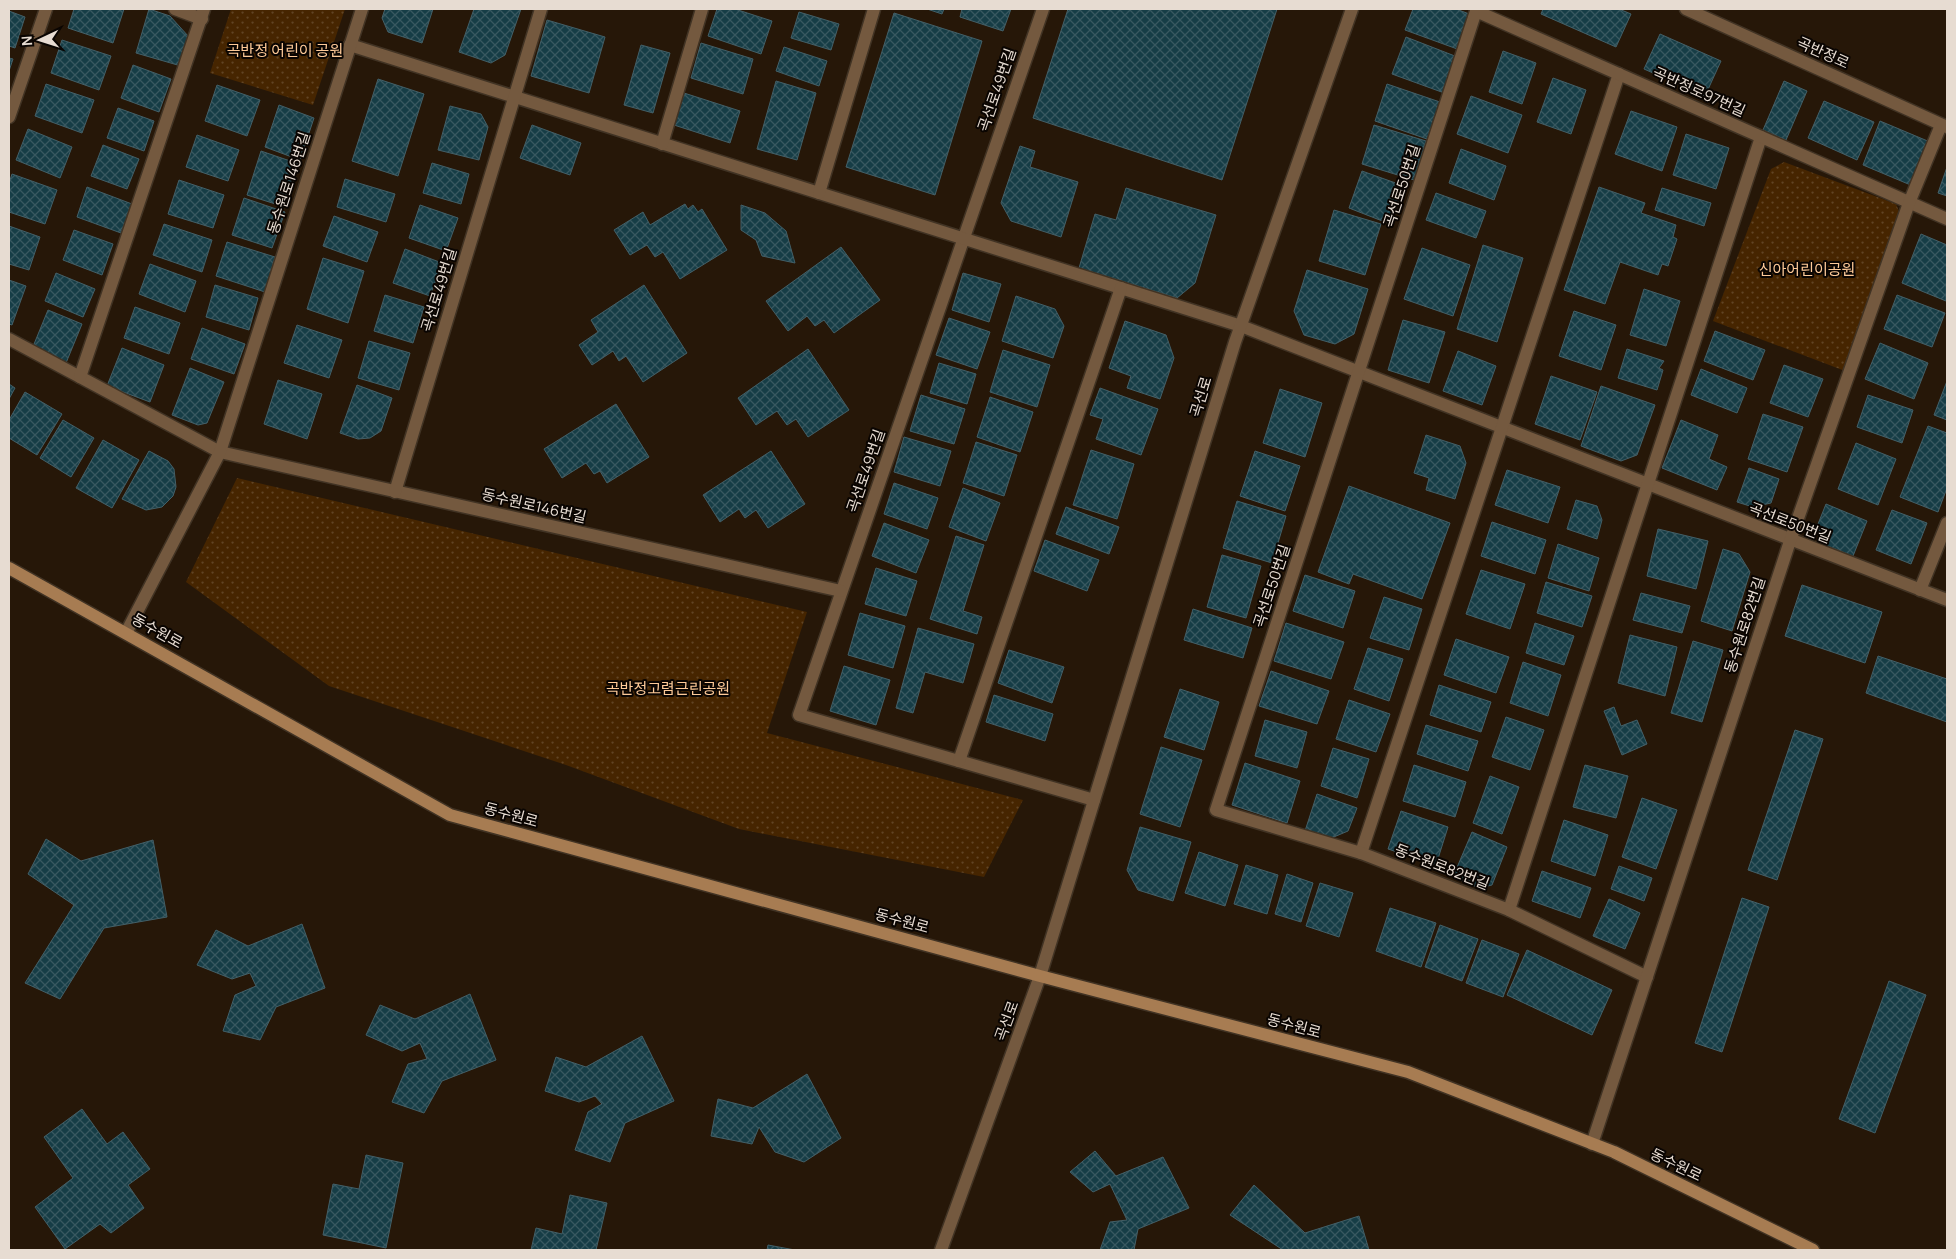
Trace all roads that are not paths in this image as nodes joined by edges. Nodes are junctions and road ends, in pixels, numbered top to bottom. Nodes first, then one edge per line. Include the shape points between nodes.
1 (46, 9) edge
2 (175, 9) edge
3 (362, 9) edge
4 (541, 9) edge
5 (702, 9) edge
6 (874, 9) edge
7 (1042, 9) edge
8 (1352, 9) edge
9 (1686, 9) edge
10 (1476, 11) joint
11 (203, 14) edge
12 (350, 45) junction
13 (1619, 74) junction
14 (514, 97) junction
15 (9, 117) edge
16 (1944, 126) edge
17 (1762, 137) junction
18 (662, 144) junction
19 (819, 193) junction
20 (1909, 203) junction
21 (1947, 219) edge
22 (963, 238) junction
23 (1120, 288) junction
24 (1241, 326) junction
25 (9, 339) edge
26 (1359, 372) junction
27 (80, 377) junction
28 (1502, 428) junction
29 (220, 452) junction
30 (1648, 485) junction
31 (395, 492) junction
32 (1947, 523) edge
33 (1790, 541) junction
34 (9, 568) edge
35 (1920, 590) junction
36 (841, 591) junction
37 (1947, 600) edge
38 (126, 633) junction
39 (959, 761) junction
40 (1094, 800) junction
41 (1216, 810) joint
42 (1362, 853) junction
43 (1509, 910) junction
44 (1040, 976) junction
45 (1647, 977) junction
46 (1592, 1144) junction
47 (941, 1250) edge
48 (1813, 1250) edge

1 - 15 street
2 - 11 street
3 - 12 street, 동수원로146번길
4 - 14 street, 곡선로49번길
5 - 18 street
6 - 19 street
7 - 22 street, 곡선로49번길
8 - 24 street, 곡선로
9 - 16 street, 곡반정로
10 - 13 street, 곡반정로97번길
10 - 26 street, 곡선로50번길
11 - 27 street
12 - 14 street
12 - 29 street, 동수원로146번길
13 - 17 street, 곡반정로97번길
13 - 28 street
14 - 18 street
14 - 31 street, 곡선로49번길
16 - 20 street
17 - 20 street, 곡반정로97번길
17 - 30 street
18 - 19 street
19 - 22 street
20 - 21 street, 곡반정로97번길
20 - 33 street
22 - 23 street
22 - 36 street, 곡선로49번길
23 - 24 street
23 - 39 street
24 - 26 street, 곡선로50번길
24 - 40 street, 곡선로
25 - 27 street, 동수원로146번길
26 - 28 street, 곡선로50번길
26 - 41 street, 곡선로50번길
27 - 29 street, 동수원로146번길
28 - 30 street, 곡선로50번길
28 - 42 street
29 - 31 street, 동수원로146번길
29 - 38 street, 동수원로146번길
30 - 33 street, 곡선로50번길
30 - 43 street
31 - 36 street, 동수원로146번길
32 - 35 street
33 - 35 street, 곡선로50번길
33 - 45 street, 동수원로82번길
34 - 38 main road, 동수원로
35 - 37 street, 곡선로50번길
36 - 39 street, 곡선로49번길 via 799,715
38 - 44 main road, 동수원로 via 450,815
39 - 40 street
40 - 44 street, 곡선로
41 - 42 street, 동수원로82번길
42 - 43 street, 동수원로82번길
43 - 45 street, 동수원로82번길
44 - 46 main road, 동수원로 via 1408,1072
44 - 47 street, 곡선로
45 - 46 street, 동수원로82번길
46 - 48 main road, 동수원로

